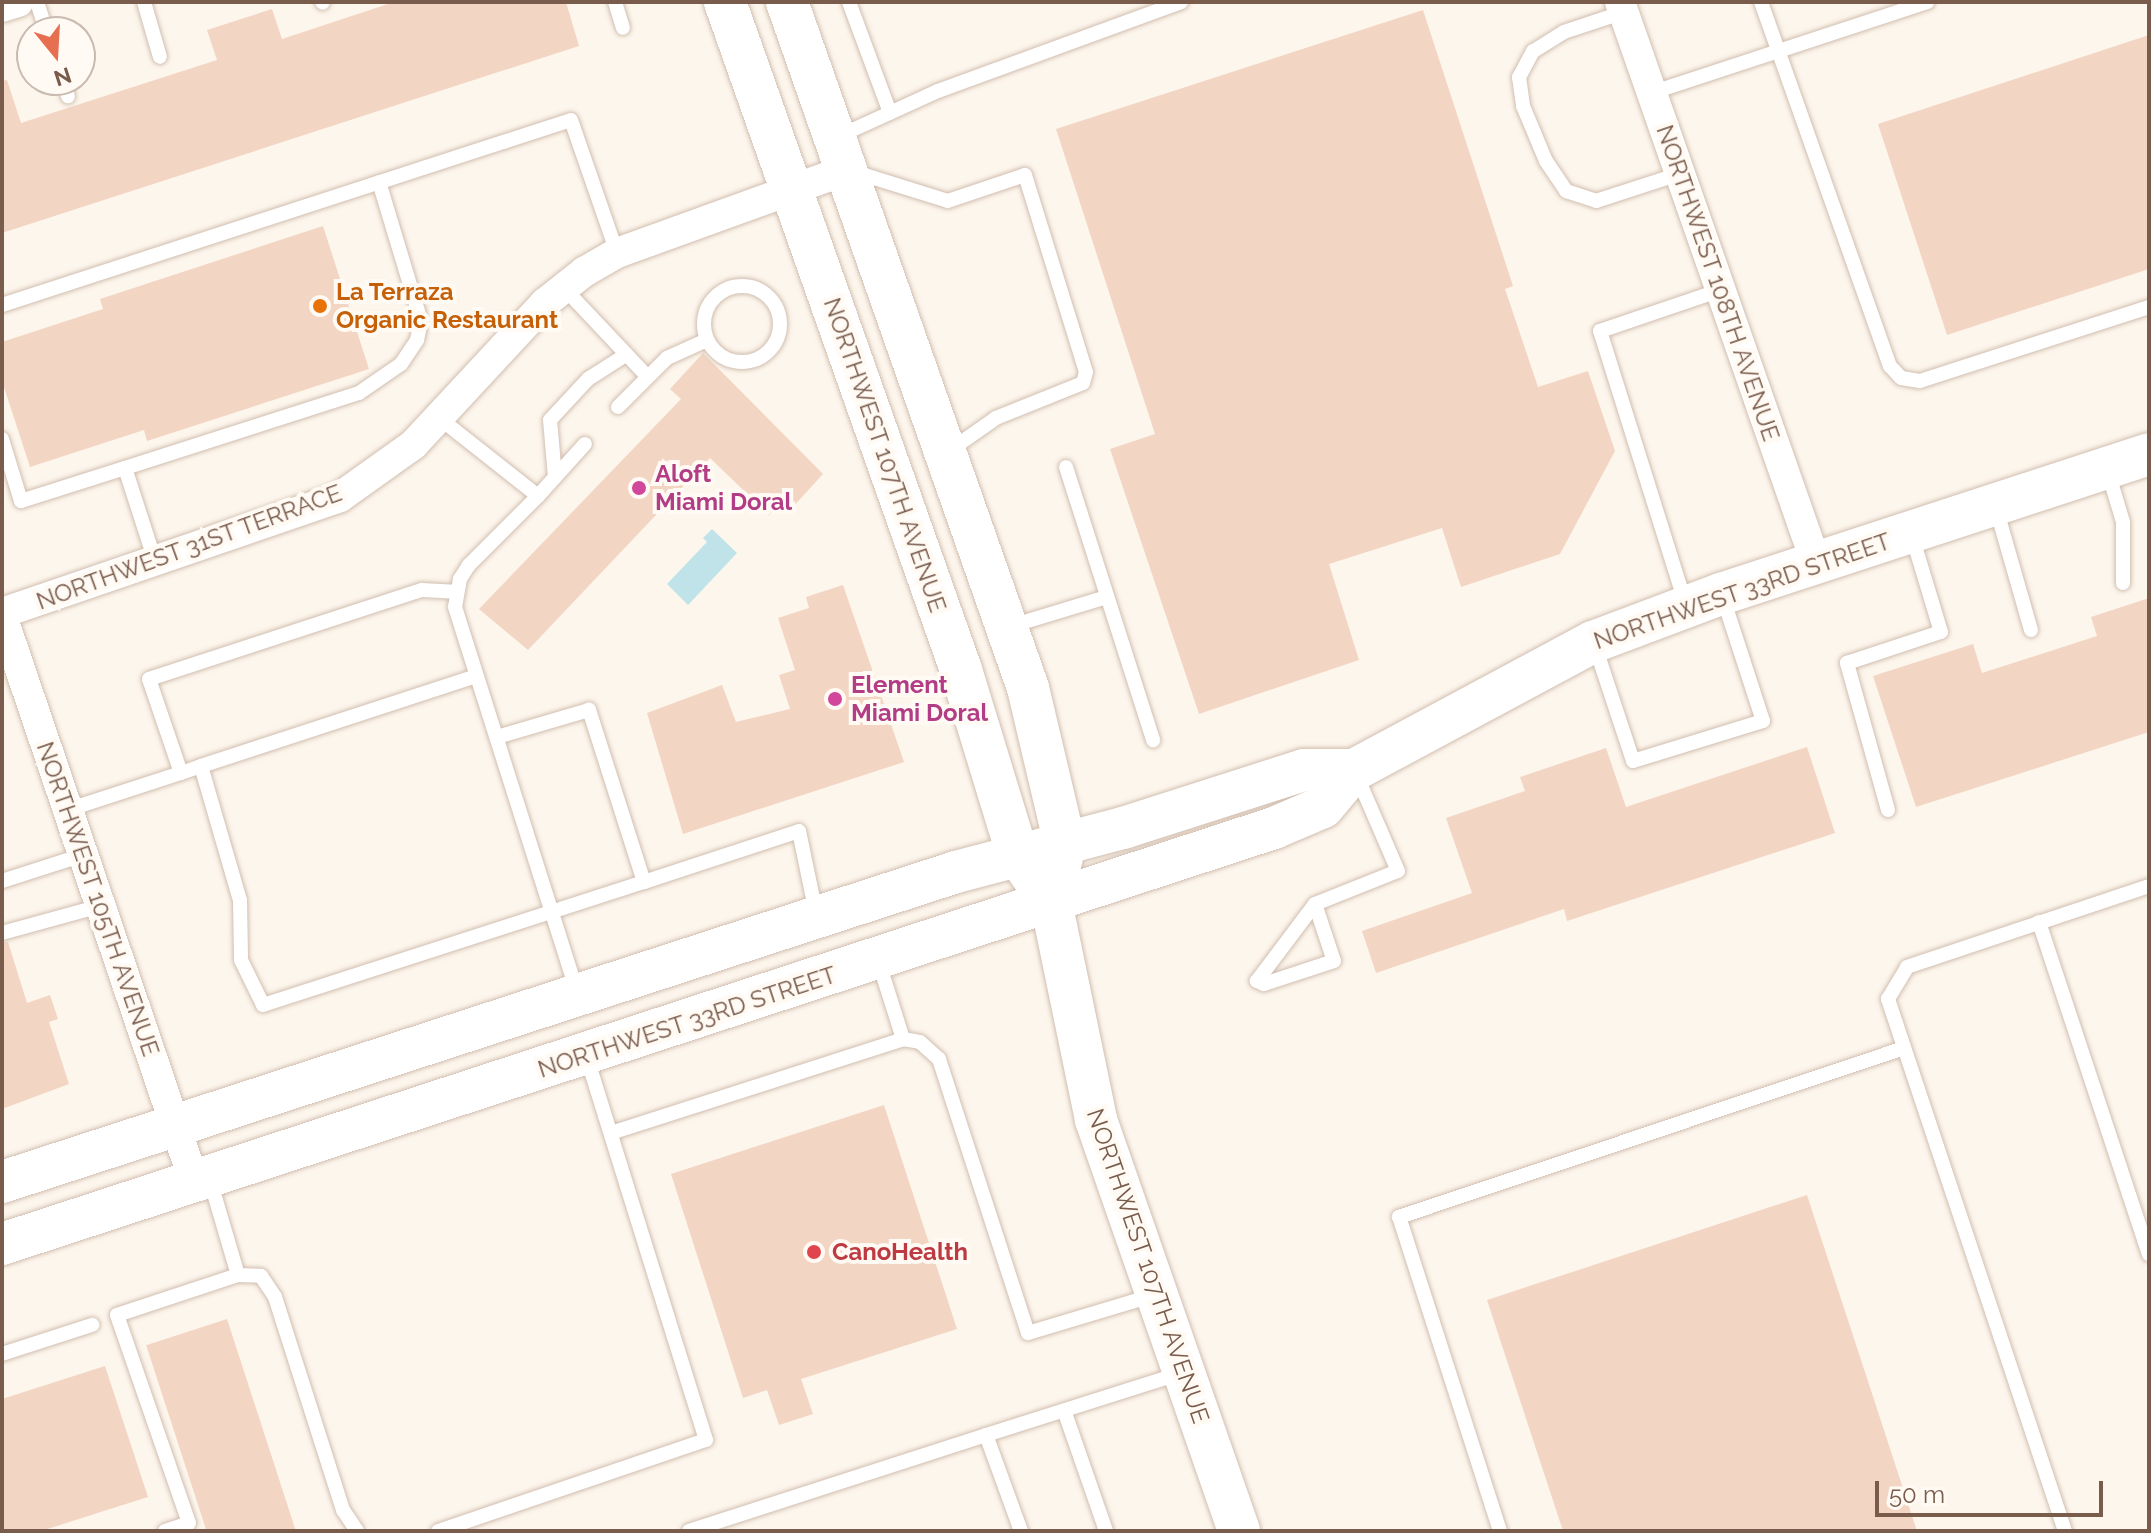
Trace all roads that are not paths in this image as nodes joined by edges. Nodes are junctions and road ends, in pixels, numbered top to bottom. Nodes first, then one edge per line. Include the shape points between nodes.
1 (18, 2) edge
2 (144, 2) edge
3 (615, 2) edge
4 (725, 2) edge
5 (787, 2) edge
6 (849, 2) edge
7 (1181, 2) edge
8 (1761, 2) edge
9 (1927, 2) edge
10 (2, 7) edge
11 (1622, 7) edge
12 (623, 28) dead end
13 (1778, 50) junction
14 (160, 57) dead end
15 (1651, 93) junction
16 (890, 113) junction
17 (846, 170) junction
18 (1679, 174) junction
19 (379, 182) junction
20 (791, 190) junction
21 (617, 253) junction
22 (563, 287) junction
23 (1721, 290) junction
24 (2, 305) edge
25 (2149, 307) edge
26 (707, 340) junction
27 (624, 356) junction
28 (647, 376) junction
29 (618, 407) dead end
30 (438, 417) junction
31 (2, 439) edge
32 (585, 444) dead end
33 (946, 453) junction
34 (2149, 454) edge
35 (1066, 467) dead end
36 (2106, 467) junction
37 (125, 468) junction
38 (555, 477) junction
39 (538, 496) junction
40 (1995, 504) junction
41 (1911, 532) junction
42 (155, 561) junction
43 (1816, 563) junction
44 (2123, 583) dead end
45 (455, 592) junction
46 (1107, 597) junction
47 (1704, 600) junction
48 (2, 614) edge
49 (1008, 627) junction
50 (2031, 630) dead end
51 (1593, 642) junction
52 (10, 663) edge
53 (477, 676) junction
54 (497, 737) junction
55 (1153, 740) dead end
56 (201, 766) junction
57 (1354, 770) junction
58 (181, 773) junction
59 (67, 810) junction
60 (1888, 810) dead end
61 (1065, 845) junction
62 (83, 855) junction
63 (1018, 856) junction
64 (2, 881) edge
65 (644, 882) junction
66 (2149, 886) edge
67 (1051, 902) junction
68 (1315, 904) junction
69 (100, 906) junction
70 (551, 911) junction
71 (817, 917) junction
72 (2039, 922) junction
73 (2, 933) edge
74 (878, 960) junction
75 (579, 995) junction
76 (903, 1039) junction
77 (1901, 1049) junction
78 (586, 1055) junction
79 (175, 1126) junction
80 (611, 1133) junction
81 (201, 1179) junction
82 (2, 1182) edge
83 (2, 1244) edge
84 (2149, 1254) edge
85 (238, 1275) junction
86 (1155, 1295) junction
87 (92, 1325) dead end
88 (2, 1354) edge
89 (1183, 1373) junction
90 (1065, 1413) junction
91 (986, 1435) junction
92 (165, 1531) edge
93 (357, 1531) edge
94 (438, 1531) edge
95 (689, 1531) edge
96 (1021, 1531) edge
97 (1106, 1531) edge
98 (1239, 1531) edge
99 (1500, 1531) edge
100 (2065, 1531) edge

1 - 10 street
2 - 14 lane
3 - 12 lane
4 - 20 street, NORTHWEST 107TH AVENUE
5 - 17 street, NORTHWEST 107TH AVENUE
6 - 16 lane
7 - 16 lane
8 - 13 lane
9 - 13 lane
11 - 15 street, NORTHWEST 108TH AVENUE
11 - 18 lane via 1533,51 1519,77 1523,106 1546,161 1566,191 1596,201
13 - 15 lane
13 - 25 lane via 1890,366 1901,378 1920,381
15 - 18 street, NORTHWEST 108TH AVENUE
16 - 17 lane via 848,132
17 - 20 street, NORTHWEST 31ST TERRACE
17 - 33 street, NORTHWEST 107TH AVENUE
17 - 33 lane via 948,201 1025,175 1086,372 1083,383 996,418
18 - 23 street, NORTHWEST 108TH AVENUE
19 - 21 lane via 571,120
19 - 24 lane
19 - 37 lane via 421,321 417,340 401,364 359,393
20 - 21 street, NORTHWEST 31ST TERRACE
20 - 63 street, NORTHWEST 107TH AVENUE via 971,702
21 - 22 street, NORTHWEST 31ST TERRACE
22 - 27 lane
22 - 30 street, NORTHWEST 31ST TERRACE
23 - 43 street, NORTHWEST 108TH AVENUE
23 - 47 lane via 1600,331
26 - 26 lane via 725,358 750,361 763,356 778,336 778,310 761,291 726,289 708,305
26 - 28 lane via 667,358
27 - 28 lane
27 - 38 lane via 588,379 550,420
28 - 29 lane
30 - 39 lane
30 - 42 street, NORTHWEST 31ST TERRACE via 392,464 340,497
31 - 37 lane via 21,501
32 - 38 lane
33 - 49 street, NORTHWEST 107TH AVENUE
34 - 36 street, NORTHWEST 33RD STREET
35 - 46 lane
36 - 40 street, NORTHWEST 33RD STREET
36 - 44 lane via 2123,522
37 - 42 lane
38 - 39 lane
39 - 45 lane via 469,565
40 - 41 street, NORTHWEST 33RD STREET
40 - 50 lane
41 - 43 street, NORTHWEST 33RD STREET
41 - 60 lane via 1941,632 1847,663
42 - 48 street, NORTHWEST 31ST TERRACE
43 - 47 street, NORTHWEST 33RD STREET
45 - 53 lane
45 - 58 lane via 422,590 149,679
46 - 49 lane
46 - 55 lane
47 - 51 street, NORTHWEST 33RD STREET
47 - 51 lane via 1763,721 1633,761
48 - 52 street, NORTHWEST 105TH AVENUE
49 - 61 street, NORTHWEST 107TH AVENUE via 1037,721
51 - 57 street, NORTHWEST 33RD STREET
52 - 59 street, NORTHWEST 105TH AVENUE
53 - 54 lane
53 - 56 lane
54 - 65 lane via 589,710
54 - 70 lane
56 - 58 lane
56 - 70 lane via 240,900 241,960 263,1005
57 - 61 street, NORTHWEST 33RD STREET via 1304,770
57 - 67 street, NORTHWEST 33RD STREET via 1312,813
57 - 68 lane via 1398,871
58 - 59 lane
59 - 62 street, NORTHWEST 105TH AVENUE
61 - 63 street, NORTHWEST 33RD STREET
61 - 67 street, NORTHWEST 107TH AVENUE
62 - 64 lane
62 - 69 street, NORTHWEST 105TH AVENUE
63 - 67 street, NORTHWEST 107TH AVENUE
63 - 71 street, NORTHWEST 33RD STREET
65 - 70 lane
65 - 71 lane via 799,831
66 - 72 lane
67 - 74 street, NORTHWEST 33RD STREET
67 - 86 street, NORTHWEST 107TH AVENUE via 1096,1120
68 - 68 lane via 1258,975 1257,981 1264,984 1334,961
69 - 73 lane
69 - 79 street, NORTHWEST 105TH AVENUE
70 - 75 lane
71 - 75 street, NORTHWEST 33RD STREET
72 - 77 lane via 1907,967 1888,999
72 - 84 lane
74 - 76 lane
74 - 78 street, NORTHWEST 33RD STREET
75 - 79 street, NORTHWEST 33RD STREET
76 - 80 lane
76 - 86 lane via 920,1042 939,1059 1028,1333
77 - 99 lane via 1399,1217
77 - 100 lane
78 - 80 lane
78 - 81 street, NORTHWEST 33RD STREET
79 - 81 street, NORTHWEST 105TH AVENUE
79 - 82 street, NORTHWEST 33RD STREET
80 - 94 lane via 706,1440
81 - 83 street, NORTHWEST 33RD STREET
81 - 85 lane
85 - 92 lane via 117,1315 189,1523
85 - 93 lane via 261,1276 275,1297 340,1500
86 - 89 street, NORTHWEST 107TH AVENUE
87 - 88 lane
89 - 90 lane
89 - 98 street, NORTHWEST 107TH AVENUE
90 - 91 lane
90 - 97 lane
91 - 95 lane
91 - 96 lane

